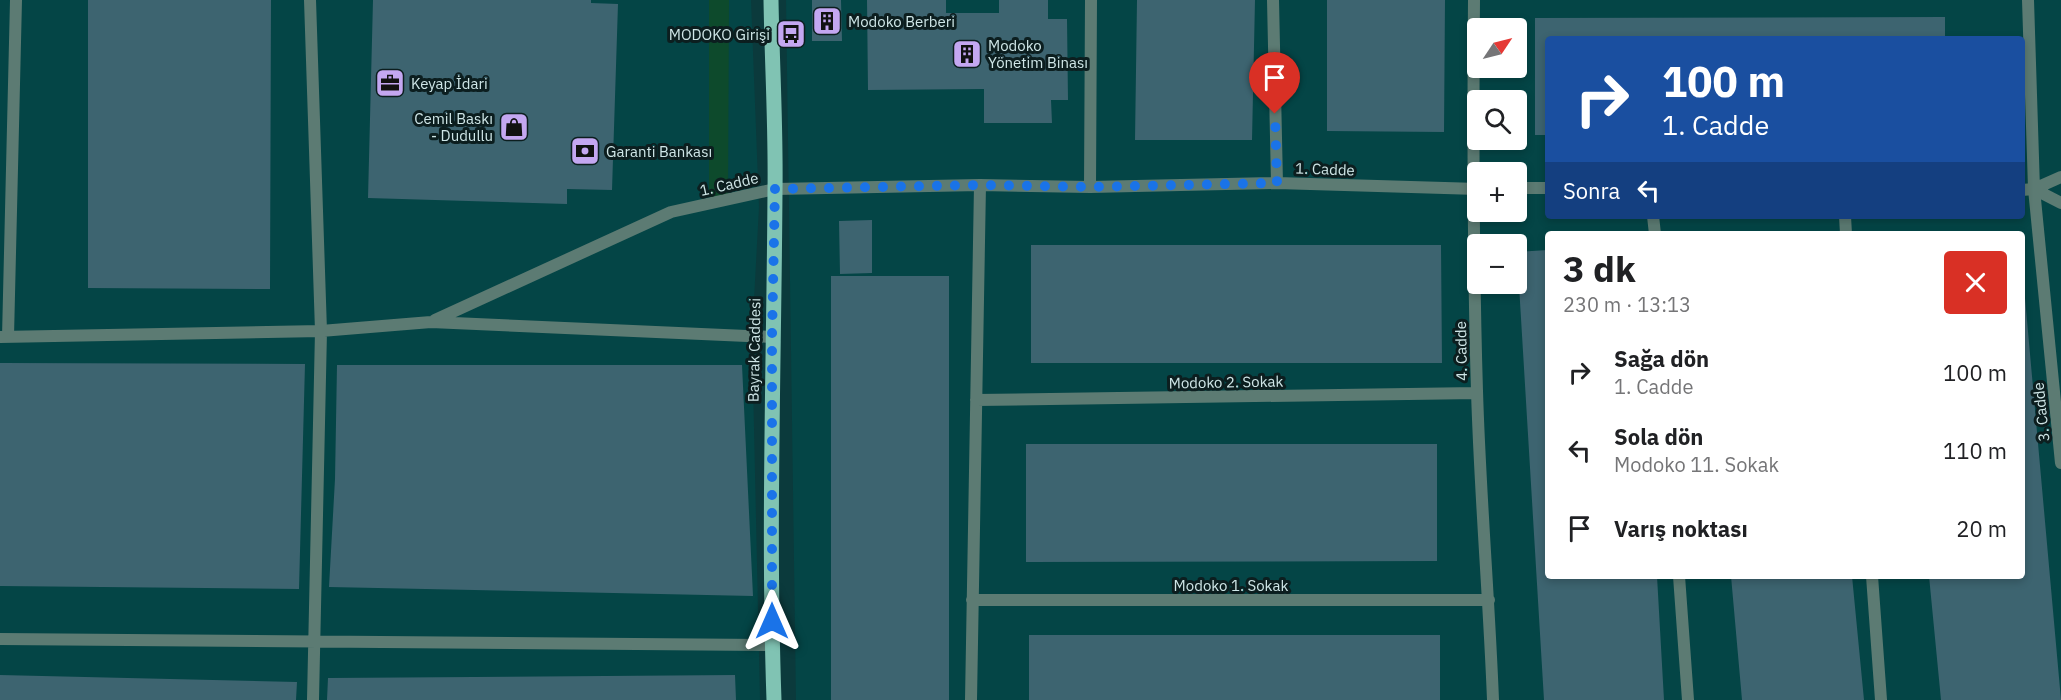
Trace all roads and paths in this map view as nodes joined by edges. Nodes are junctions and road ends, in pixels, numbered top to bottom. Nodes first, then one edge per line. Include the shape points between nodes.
1 (16, 0) edge
2 (310, 0) edge
3 (771, 0) edge
4 (1091, 0) edge
5 (1273, 0) edge
6 (1474, 0) edge
7 (2028, 0) edge
8 (1475, 162) edge
9 (2061, 177) edge
10 (1277, 183) junction
11 (980, 185) junction
12 (1090, 187) junction
13 (1527, 188) edge
14 (1545, 188) edge
15 (775, 189) junction
16 (1467, 189) edge
17 (2028, 189) edge
18 (2061, 203) edge
19 (1475, 222) edge
20 (431, 322) junction
21 (321, 331) junction
22 (4, 337) edge
23 (772, 337) junction
24 (1477, 393) junction
25 (976, 400) junction
26 (2061, 463) edge
27 (1679, 579) edge
28 (1872, 579) edge
29 (972, 600) junction
30 (1489, 600) junction
31 (0, 639) edge
32 (314, 641) junction
33 (772, 645) junction
34 (313, 700) edge
35 (774, 700) edge
36 (971, 700) edge
37 (1493, 700) edge
38 (1688, 700) edge
39 (1881, 700) edge

1 - 22 street
2 - 21 street
3 - 15 main road, Bayrak Caddesi
4 - 12 street
5 - 10 street
6 - 8 street, 4. Cadde
7 - 17 street, 3. Cadde
9 - 17 street
10 - 12 street, 1. Cadde
10 - 16 street, 1. Cadde
11 - 12 street, 1. Cadde
11 - 15 street, 1. Cadde
11 - 25 street
13 - 14 street
15 - 20 street, 1. Cadde via 670,212
15 - 23 main road, Bayrak Caddesi
17 - 18 street
17 - 26 street, 3. Cadde
19 - 24 street, 4. Cadde
20 - 21 street
20 - 23 street
21 - 22 street
21 - 32 street
23 - 33 main road, Bayrak Caddesi
24 - 25 street, Modoko 2. Sokak
24 - 30 street, 4. Cadde
25 - 29 street
27 - 38 street
28 - 39 street
29 - 30 street, Modoko 1. Sokak
29 - 36 street
30 - 37 street, 4. Cadde
31 - 32 street
32 - 33 street
32 - 34 street
33 - 35 main road, Bayrak Caddesi

